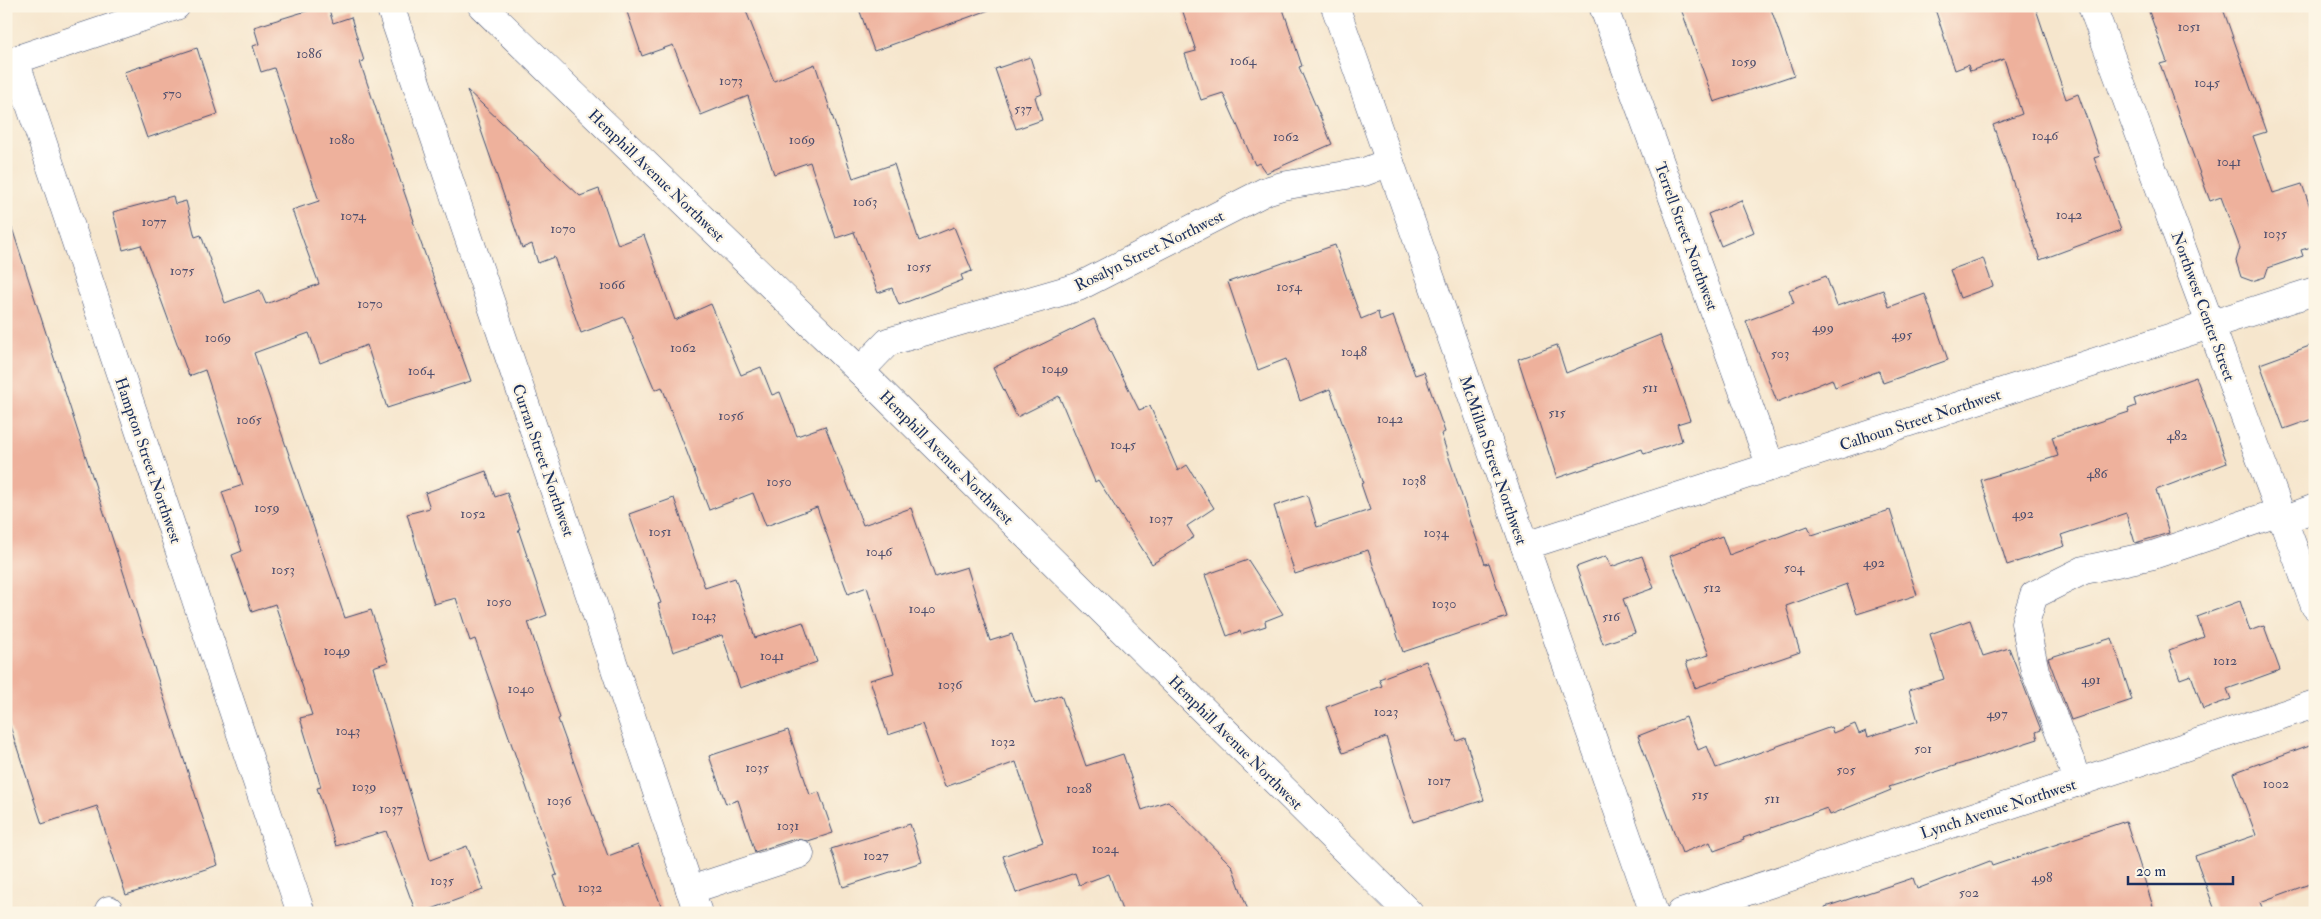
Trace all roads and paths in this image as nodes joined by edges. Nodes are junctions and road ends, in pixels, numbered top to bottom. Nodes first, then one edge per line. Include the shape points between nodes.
1 (176, 6) edge
2 (390, 6) edge
3 (482, 6) edge
4 (1335, 6) edge
5 (1603, 6) edge
6 (2092, 6) edge
7 (1390, 162) junction
8 (2315, 291) edge
9 (2210, 325) junction
10 (860, 371) junction
11 (1771, 467) junction
12 (2315, 508) edge
13 (2281, 516) junction
14 (1525, 546) junction
15 (2315, 606) edge
16 (2315, 704) edge
17 (2077, 782) junction
18 (800, 854) dead end
19 (694, 902) edge
20 (292, 910) edge
21 (1409, 913) edge
22 (1654, 913) edge
23 (1681, 913) edge

1 - 20 street, Hampton Street Northwest via 15,60
2 - 19 street, Curran Street Northwest
3 - 10 street, Hemphill Avenue Northwest
4 - 7 street, McMillan Street Northwest
5 - 11 street, Terrell Street Northwest
6 - 9 street, Northwest Center Street
7 - 10 street, Rosalyn Street Northwest via 1364,172 1266,191 1078,287 888,342
7 - 14 street, McMillan Street Northwest
8 - 9 street, Calhoun Street Northwest
9 - 11 street, Calhoun Street Northwest
9 - 13 street, Northwest Center Street
10 - 21 street, Hemphill Avenue Northwest
11 - 14 street, Calhoun Street Northwest
12 - 13 street
13 - 15 street, Northwest Center Street
13 - 17 street via 2153,555 2084,570 2034,595 2025,623 2035,671
14 - 22 street, McMillan Street Northwest
16 - 17 street, Lynch Avenue Northwest
17 - 23 street, Lynch Avenue Northwest
18 - 19 street

